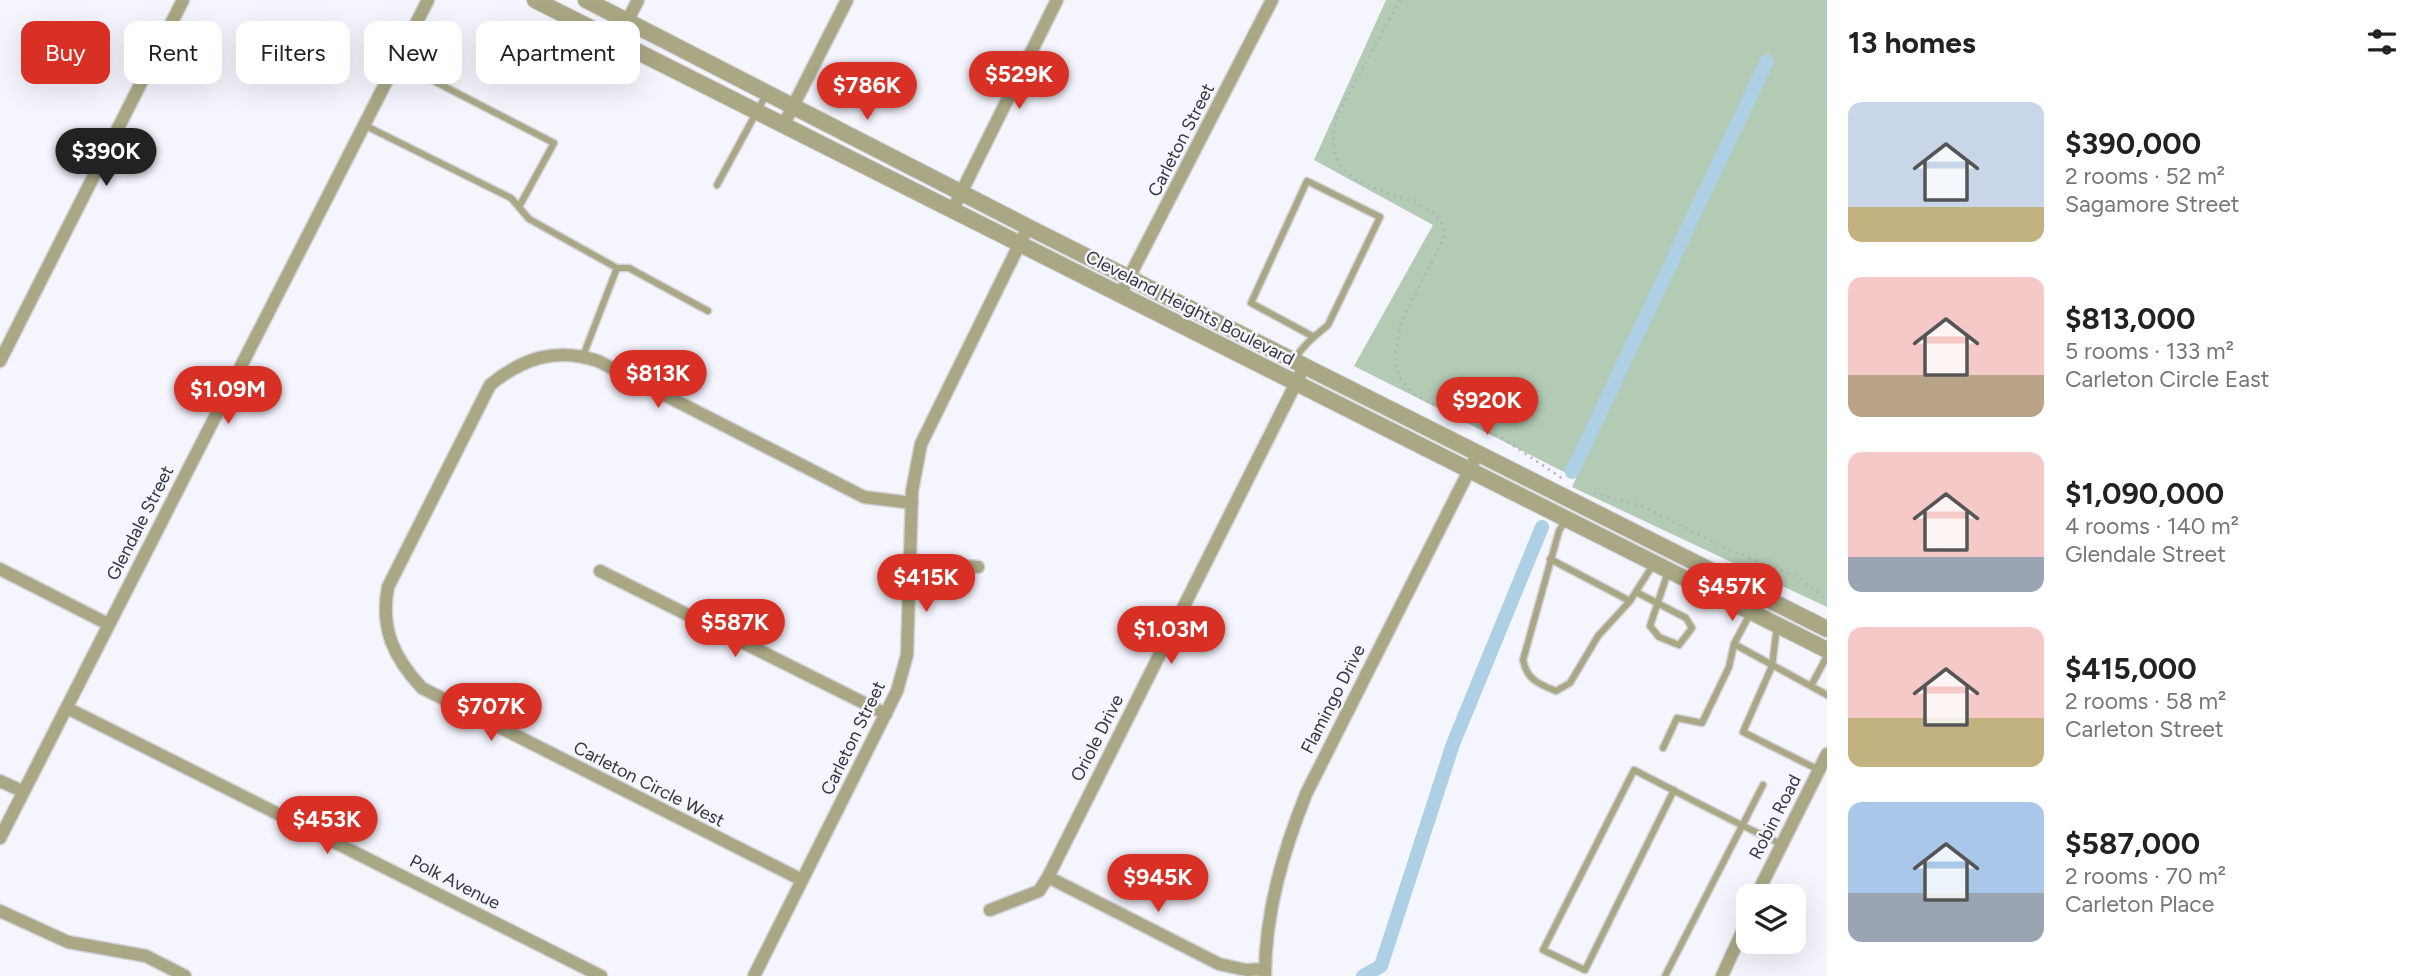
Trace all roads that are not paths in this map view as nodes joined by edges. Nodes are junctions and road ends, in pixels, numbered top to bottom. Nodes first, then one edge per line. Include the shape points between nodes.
1 (183, 0) edge
2 (428, 0) edge
3 (535, 0) edge
4 (586, 0) edge
5 (638, 0) edge
6 (847, 0) edge
7 (1057, 0) edge
8 (1272, 0) edge
9 (417, 21) edge
10 (579, 21) edge
11 (628, 21) joint
12 (640, 27) edge
13 (640, 51) edge
14 (384, 84) edge
15 (439, 84) edge
16 (768, 92) junction
17 (794, 105) junction
18 (758, 110) junction
19 (784, 124) junction
20 (363, 125) junction
21 (717, 185) dead end
22 (961, 191) junction
23 (520, 205) junction
24 (953, 209) junction
25 (1028, 227) junction
26 (1020, 244) junction
27 (617, 268) junction
28 (1130, 278) junction
29 (1120, 295) junction
30 (708, 312) dead end
31 (1314, 337) junction
32 (583, 356) junction
33 (0, 361) edge
34 (1299, 364) junction
35 (1295, 384) junction
36 (1478, 453) junction
37 (1469, 470) junction
38 (1579, 496) junction
39 (912, 503) junction
40 (1566, 519) junction
41 (1663, 547) junction
42 (1550, 559) junction
43 (910, 562) junction
44 (978, 567) dead end
45 (1661, 567) junction
46 (0, 569) edge
47 (600, 571) dead end
48 (1636, 592) junction
49 (1630, 601) junction
50 (1656, 603) junction
51 (1751, 612) junction
52 (108, 624) junction
53 (1777, 626) junction
54 (1827, 629) edge
55 (1734, 644) junction
56 (1827, 650) edge
57 (1827, 656) edge
58 (1772, 666) junction
59 (1811, 686) junction
60 (1827, 695) edge
61 (67, 708) junction
62 (886, 714) junction
63 (1663, 748) dead end
64 (1827, 754) edge
65 (1820, 770) junction
66 (0, 781) edge
67 (1763, 785) dead end
68 (1674, 790) junction
69 (22, 791) junction
70 (1742, 826) junction
71 (0, 838) edge
72 (1781, 844) junction
73 (1048, 877) junction
74 (802, 880) junction
75 (1762, 884) edge
76 (990, 910) dead end
77 (0, 911) edge
78 (1736, 945) edge
79 (1265, 973) edge
80 (185, 976) edge
81 (601, 976) edge
82 (754, 976) edge
83 (1665, 976) edge
84 (1722, 976) edge

1 - 33 street
2 - 9 street, Glendale Street
3 - 10 street, Cleveland Heights Boulevard
4 - 11 street, Cleveland Heights Boulevard
5 - 11 street
6 - 17 street
7 - 22 street
8 - 28 street, Carleton Street
12 - 16 street, Cleveland Heights Boulevard
13 - 18 street, Cleveland Heights Boulevard
14 - 20 street, Glendale Street
15 - 23 lane via 554,143
16 - 17 street, Cleveland Heights Boulevard
16 - 18 lane
17 - 19 street
17 - 22 street, Cleveland Heights Boulevard
18 - 19 street, Cleveland Heights Boulevard
18 - 21 lane
19 - 24 street, Cleveland Heights Boulevard
20 - 23 lane
20 - 52 street, Glendale Street
22 - 24 street
22 - 25 street, Cleveland Heights Boulevard
23 - 27 lane via 530,219
24 - 26 street, Cleveland Heights Boulevard
25 - 26 street, Carleton Street
25 - 28 street, Cleveland Heights Boulevard
26 - 29 street, Cleveland Heights Boulevard
26 - 39 street, Carleton Street via 921,444
27 - 30 lane via 629,268
27 - 32 lane
28 - 29 street, Carleton Street
28 - 34 street, Cleveland Heights Boulevard
29 - 35 street, Cleveland Heights Boulevard
31 - 31 lane via 1328,324 1380,217 1307,181 1251,303
31 - 34 lane
32 - 39 street via 864,496
32 - 74 street, Carleton Circle West via 555,354 531,359 490,385 387,587 386,626 401,665 422,688
34 - 35 street, Oriole Drive
34 - 36 street, Cleveland Heights Boulevard
35 - 37 street, Cleveland Heights Boulevard
35 - 73 street, Oriole Drive
36 - 37 street, Flamingo Drive
36 - 38 street, Cleveland Heights Boulevard
37 - 40 street, Cleveland Heights Boulevard
37 - 79 street, Flamingo Drive via 1290,833 1273,899
38 - 40 street
38 - 41 street, Cleveland Heights Boulevard
39 - 43 street, Carleton Street
40 - 42 lane
40 - 45 street, Cleveland Heights Boulevard
41 - 45 street
41 - 54 street, Cleveland Heights Boulevard
42 - 49 lane
42 - 49 lane via 1523,660 1536,683 1562,690 1598,636
43 - 44 street
43 - 62 street, Carleton Street via 907,655
45 - 48 lane
45 - 50 lane
45 - 51 street, Cleveland Heights Boulevard
46 - 52 street
47 - 62 street
48 - 49 lane
48 - 50 lane
50 - 50 lane via 1650,626 1654,632 1675,646 1684,642 1692,628 1689,621
51 - 53 street, Cleveland Heights Boulevard
51 - 55 lane
52 - 61 street, Glendale Street
53 - 56 street, Cleveland Heights Boulevard
53 - 58 lane
55 - 58 lane
55 - 63 lane via 1729,667 1702,723 1677,718
57 - 59 lane
58 - 59 lane
58 - 65 lane via 1743,732
59 - 60 lane
61 - 69 street, Glendale Street
61 - 81 street, Polk Avenue
62 - 74 street, Carleton Street
64 - 65 street, Robin Road
65 - 72 street, Robin Road
66 - 69 street
67 - 70 lane
68 - 68 lane via 1634,770 1543,950 1585,970
68 - 70 lane
69 - 71 street, Glendale Street
70 - 72 lane
70 - 83 lane
72 - 75 street, Robin Road
73 - 76 street, Oriole Drive via 1039,891
73 - 79 street via 1219,964
74 - 82 street, Carleton Street
77 - 80 street via 68,943 130,951
78 - 84 street

